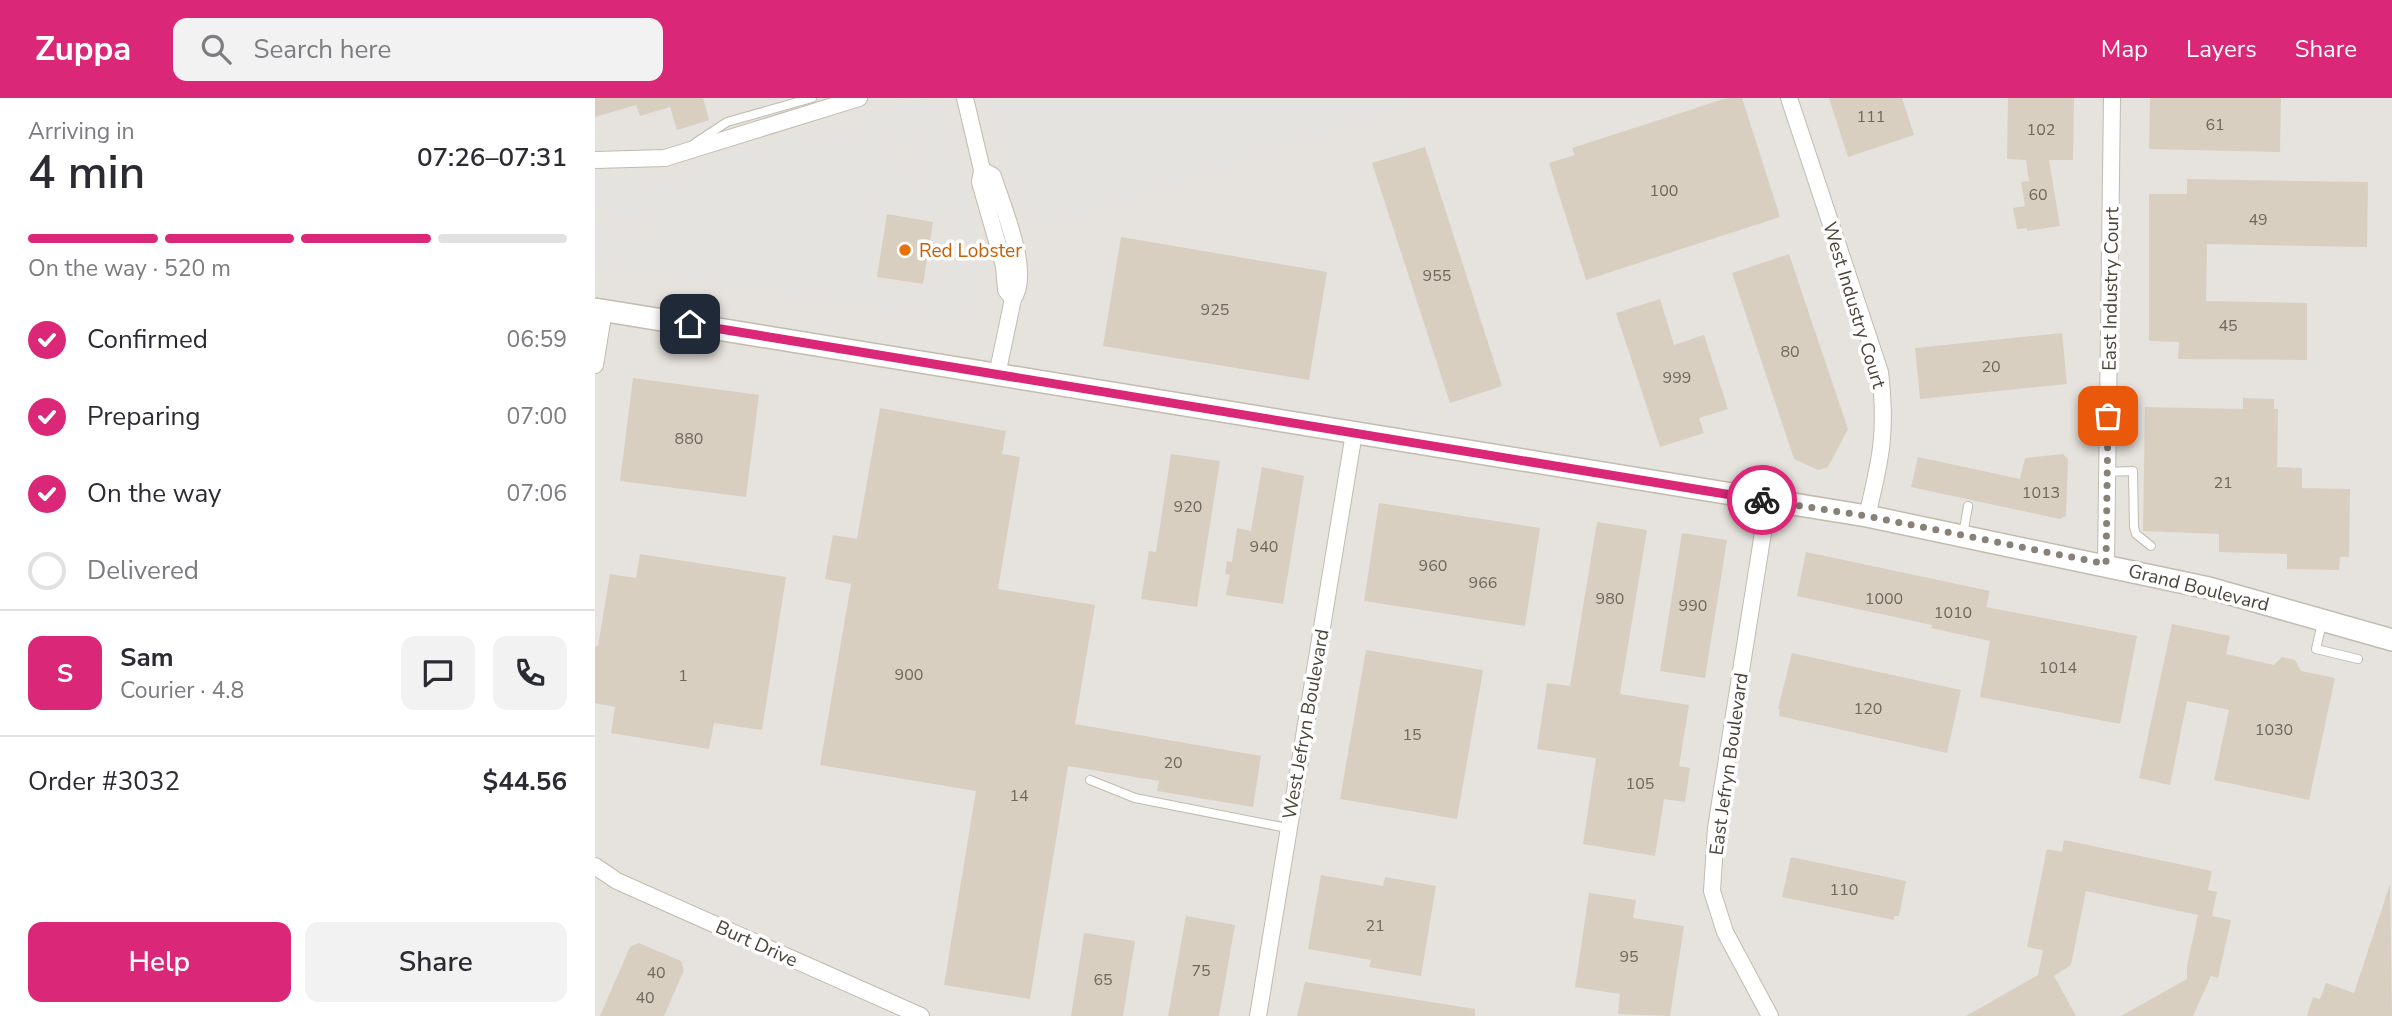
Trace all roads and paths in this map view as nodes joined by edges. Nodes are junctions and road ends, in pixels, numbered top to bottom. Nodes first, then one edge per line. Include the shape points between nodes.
1 (813, 98) edge
2 (859, 98) edge
3 (965, 98) edge
4 (1789, 98) edge
5 (2112, 98) edge
6 (678, 154) junction
7 (595, 160) edge
8 (599, 309) edge
9 (595, 365) edge
10 (997, 375) junction
11 (1354, 433) junction
12 (2107, 472) junction
13 (1768, 501) junction
14 (1968, 506) dead end
15 (1867, 516) junction
16 (1962, 535) junction
17 (2151, 546) dead end
18 (2106, 564) junction
19 (2323, 620) junction
20 (2392, 640) edge
21 (2358, 659) dead end
22 (1090, 780) dead end
23 (1287, 828) junction
24 (595, 866) edge
25 (921, 1016) edge
26 (1258, 1016) edge
27 (1770, 1016) edge

1 - 6 lane via 727,122
2 - 6 street
3 - 10 street via 982,170 993,176 1019,261 1020,290 1013,299
4 - 15 street, West Industry Court via 1880,372 1885,407 1883,449
5 - 12 street, East Industry Court
6 - 7 street
8 - 9 street
8 - 10 street, Grand Boulevard
10 - 11 street, Grand Boulevard
11 - 13 street, Grand Boulevard
11 - 23 street, West Jefryn Boulevard
12 - 17 lane via 2133,471 2134,527
12 - 18 street, East Industry Court
13 - 15 street, Grand Boulevard
13 - 27 street, East Jefryn Boulevard via 1716,828 1712,891 1725,932
14 - 16 lane
15 - 16 street, Grand Boulevard
16 - 18 street, Grand Boulevard
18 - 19 street, Grand Boulevard
19 - 20 street, Grand Boulevard
19 - 21 lane via 2316,649
22 - 23 lane via 1135,797
23 - 26 street, West Jefryn Boulevard
24 - 25 street, Burt Drive via 617,881

